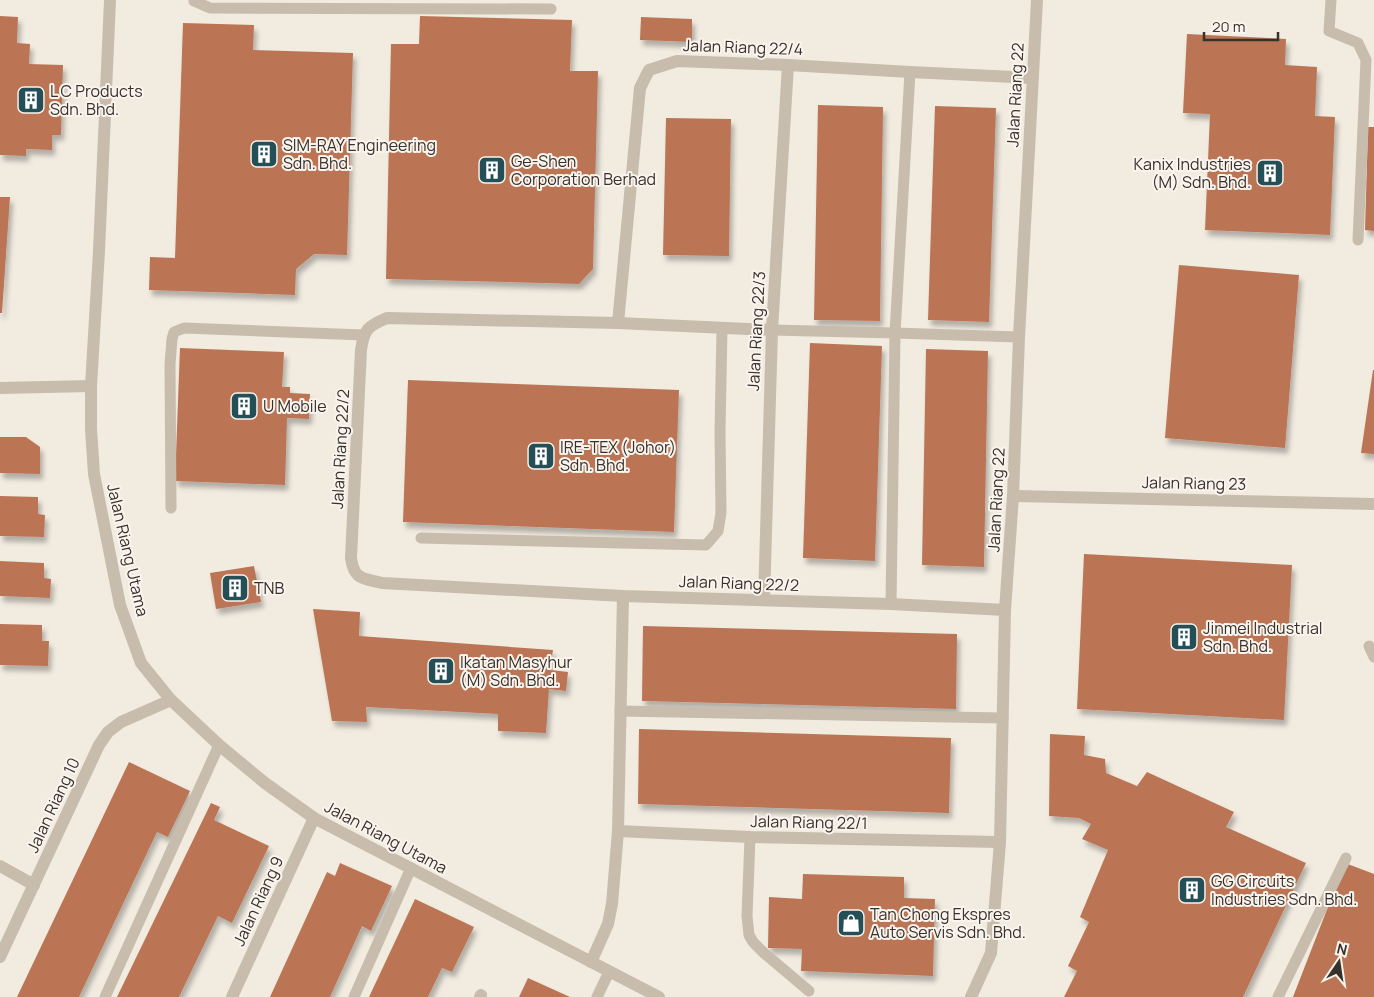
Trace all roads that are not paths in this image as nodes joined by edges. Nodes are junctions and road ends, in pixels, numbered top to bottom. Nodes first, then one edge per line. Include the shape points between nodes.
1 (110, 0) edge
2 (194, 0) edge
3 (1037, 0) edge
4 (1331, 0) edge
5 (552, 8) dead end
6 (788, 64) junction
7 (910, 72) junction
8 (1032, 78) junction
9 (1358, 240) dead end
10 (618, 323) junction
11 (722, 329) junction
12 (772, 330) junction
13 (895, 332) junction
14 (363, 335) junction
15 (1019, 337) junction
16 (91, 386) junction
17 (0, 388) edge
18 (1013, 496) junction
19 (1374, 504) edge
20 (171, 508) dead end
21 (421, 538) dead end
22 (623, 596) junction
23 (764, 600) junction
24 (891, 604) junction
25 (1005, 610) junction
26 (171, 700) junction
27 (620, 711) junction
28 (1003, 718) junction
29 (219, 746) junction
30 (314, 818) junction
31 (618, 831) junction
32 (750, 837) junction
33 (1000, 842) junction
34 (1346, 858) dead end
35 (0, 866) edge
36 (411, 868) junction
37 (34, 885) junction
38 (0, 957) edge
39 (591, 962) junction
40 (609, 972) junction
41 (809, 991) dead end
42 (105, 997) edge
43 (232, 997) edge
44 (354, 997) edge
45 (597, 997) edge
46 (659, 997) edge
47 (971, 997) edge
48 (1278, 997) edge

1 - 16 street, Jalan Riang Utama
2 - 5 lane via 210,8
3 - 8 street, Jalan Riang 22
4 - 9 lane via 1329,31 1358,43 1366,60
6 - 7 street, Jalan Riang 22/4
6 - 10 street, Jalan Riang 22/4 via 677,61 650,70 640,88
6 - 12 street, Jalan Riang 22/3
7 - 8 street, Jalan Riang 22/4
7 - 13 lane
8 - 15 street, Jalan Riang 22
10 - 11 street
10 - 14 street via 387,318 372,324
11 - 12 street
11 - 21 lane via 722,512 718,531 706,545
12 - 13 lane
12 - 23 street, Jalan Riang 22/3
13 - 15 lane
13 - 24 lane
14 - 20 lane via 184,328 174,332 170,364
14 - 22 street, Jalan Riang 22/2 via 351,558 355,573 361,578 382,583
15 - 18 street, Jalan Riang 22
16 - 17 street
16 - 26 street, Jalan Riang Utama via 94,474 120,605 141,663
18 - 19 street, Jalan Riang 23
18 - 25 street, Jalan Riang 22
22 - 23 street, Jalan Riang 22/2
22 - 27 street
23 - 24 street, Jalan Riang 22/2
24 - 25 street, Jalan Riang 22/2
25 - 28 street, Jalan Riang 22
26 - 29 street, Jalan Riang Utama
26 - 37 street, Jalan Riang 10 via 121,722 108,732
27 - 28 lane
27 - 31 street
28 - 33 street, Jalan Riang 22
29 - 30 street, Jalan Riang Utama
29 - 42 lane
30 - 36 street, Jalan Riang Utama
30 - 43 street, Jalan Riang 9
31 - 32 street, Jalan Riang 22/1
31 - 39 street via 608,924
32 - 33 street, Jalan Riang 22/1
32 - 41 lane via 746,916 749,935 779,968
33 - 47 street, Jalan Riang 22 via 991,953
34 - 48 lane
35 - 37 street
36 - 39 street, Jalan Riang Utama
36 - 44 lane
37 - 38 street, Jalan Riang 10
39 - 40 street, Jalan Riang Utama
40 - 45 lane
40 - 46 street, Jalan Riang Utama

